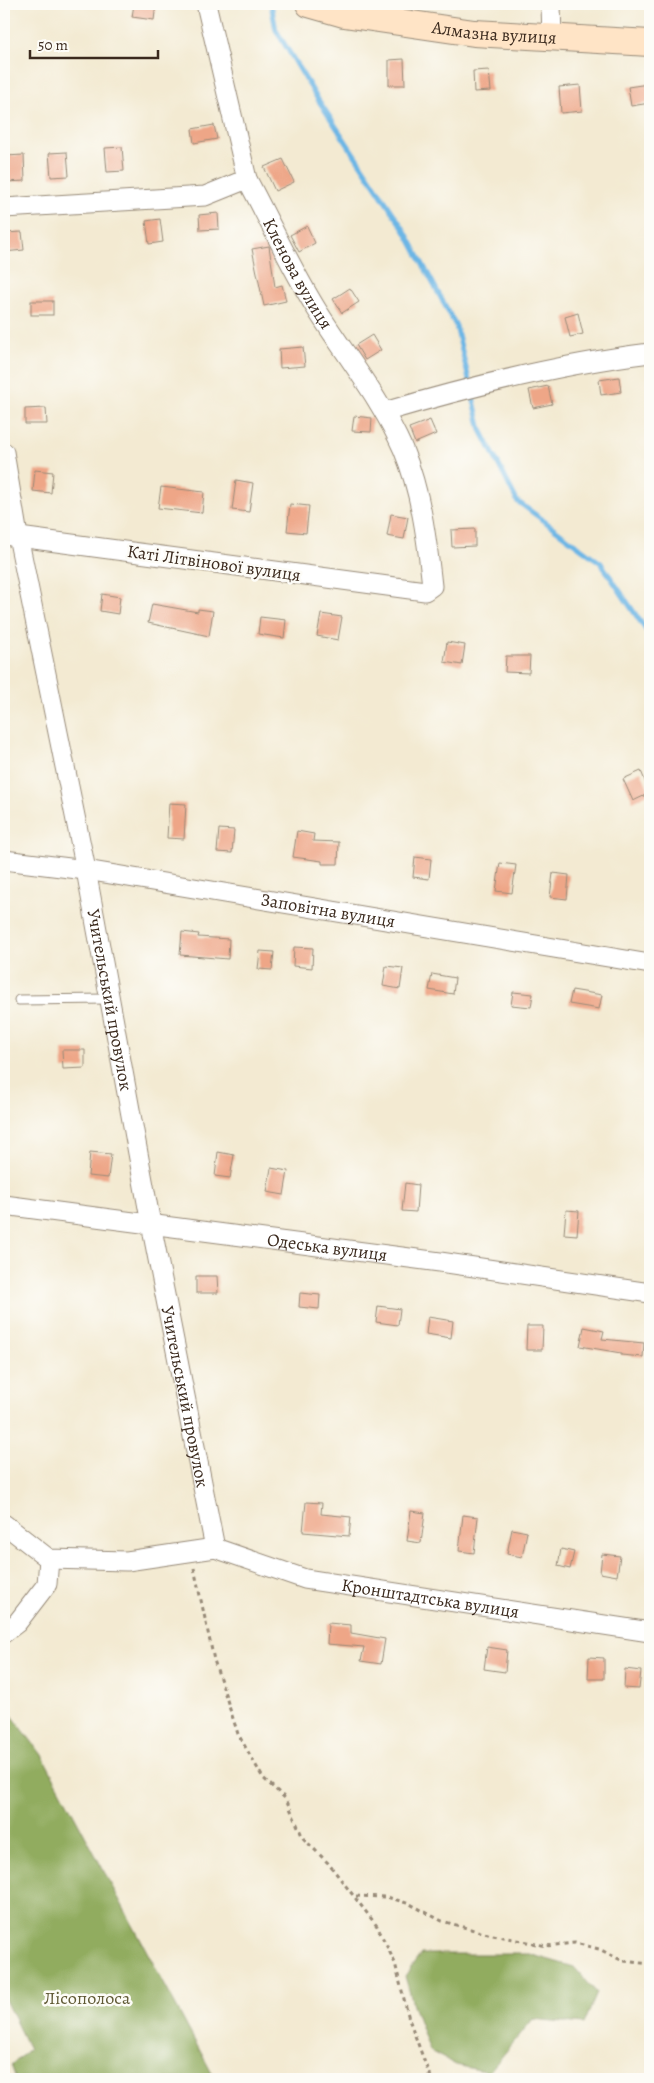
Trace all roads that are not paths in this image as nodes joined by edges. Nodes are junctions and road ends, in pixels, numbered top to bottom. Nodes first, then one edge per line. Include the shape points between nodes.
1 (206, 4) edge
2 (309, 4) edge
3 (551, 4) edge
4 (552, 38) junction
5 (650, 43) edge
6 (247, 179) junction
7 (4, 208) edge
8 (650, 353) edge
9 (384, 412) junction
10 (4, 452) edge
11 (11, 536) edge
12 (425, 591) joint
13 (4, 860) edge
14 (86, 870) junction
15 (650, 964) edge
16 (109, 999) junction
17 (19, 1000) dead end
18 (4, 1206) edge
19 (152, 1224) junction
20 (650, 1293) edge
21 (4, 1524) edge
22 (215, 1548) junction
23 (49, 1559) junction
24 (650, 1632) edge
25 (4, 1633) edge

1 - 6 street, Кленова вулиця
2 - 4 main road, Алмазна вулиця via 344,14 474,33
3 - 4 street
4 - 5 main road, Алмазна вулиця
6 - 7 street via 205,196
6 - 9 street, Кленова вулиця via 316,308
8 - 9 street via 600,359 502,380
9 - 12 street, Кленова вулиця via 403,449 415,486 432,586
10 - 11 street, Учительський провулок
11 - 12 street, Каті Літвінової вулиця
11 - 14 street, Учительський провулок
13 - 14 street, Заповітна вулиця
14 - 15 street, Заповітна вулиця
14 - 16 street, Учительський провулок
16 - 17 lane
16 - 19 street, Учительський провулок
18 - 19 street, Одеська вулиця
19 - 20 street, Одеська вулиця
19 - 22 street, Учительський провулок
21 - 23 street
22 - 23 street via 127,1561
22 - 24 street, Кронштадтська вулиця via 305,1579
23 - 25 street via 47,1584 17,1623

